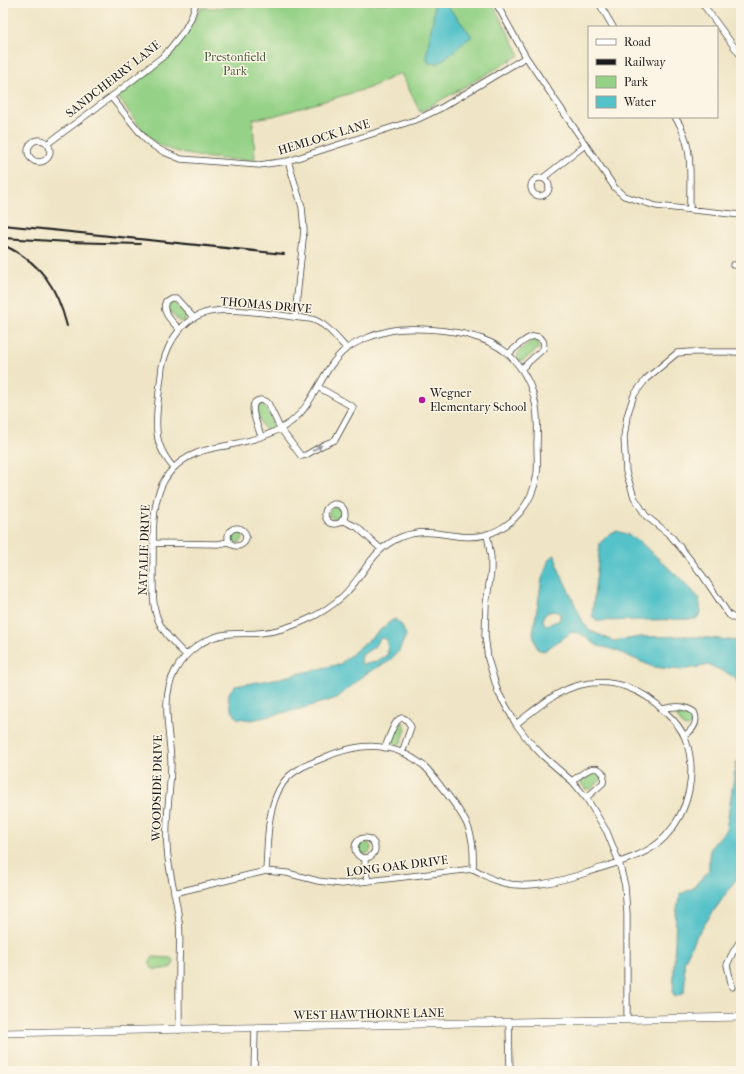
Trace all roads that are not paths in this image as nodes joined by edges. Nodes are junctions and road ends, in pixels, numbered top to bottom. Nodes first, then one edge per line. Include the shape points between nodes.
1 (196, 3) edge
2 (496, 3) edge
3 (599, 3) edge
4 (702, 3) edge
5 (612, 26) edge
6 (526, 56) junction
7 (741, 56) edge
8 (111, 97) junction
9 (676, 118) edge
10 (47, 144) dead end
11 (585, 145) junction
12 (288, 161) junction
13 (543, 178) dead end
14 (690, 209) junction
15 (741, 214) edge
16 (733, 265) dead end
17 (741, 265) edge
18 (295, 316) junction
19 (194, 318) junction
20 (180, 330) junction
21 (347, 349) junction
22 (741, 352) edge
23 (508, 354) junction
24 (521, 369) junction
25 (318, 388) junction
26 (280, 428) junction
27 (262, 436) junction
28 (173, 468) junction
29 (342, 520) dead end
30 (487, 534) junction
31 (228, 542) dead end
32 (154, 543) junction
33 (381, 549) junction
34 (741, 622) edge
35 (186, 654) junction
36 (663, 709) junction
37 (516, 724) junction
38 (684, 736) junction
39 (386, 748) junction
40 (402, 753) junction
41 (572, 781) junction
42 (586, 798) junction
43 (364, 858) dead end
44 (619, 862) junction
45 (473, 869) junction
46 (266, 872) junction
47 (368, 881) junction
48 (174, 893) junction
49 (741, 939) edge
50 (732, 987) dead end
51 (738, 1017) edge
52 (627, 1019) junction
53 (509, 1022) junction
54 (255, 1028) junction
55 (179, 1030) junction
56 (3, 1033) edge
57 (254, 1071) edge
58 (510, 1071) edge

1 - 8 street, SANDCHERRY LANE via 184,31 165,55
2 - 6 street
3 - 5 street
4 - 7 street
6 - 11 street
6 - 12 street, HEMLOCK LANE via 441,108 418,119
8 - 10 street, SANDCHERRY LANE
8 - 12 street, HEMLOCK LANE via 155,148 181,159 259,165
9 - 14 street via 685,136 690,154
11 - 13 street
11 - 14 street via 615,188 624,196 656,206
12 - 18 street via 302,207 304,230
14 - 15 street
16 - 17 street
18 - 19 street, THOMAS DRIVE via 227,310 207,312
18 - 21 street, THOMAS DRIVE via 321,323
19 - 20 street, THOMAS DRIVE
19 - 20 street via 176,298 166,301 165,312
20 - 28 street, THOMAS DRIVE via 171,341 164,358 156,424 159,444
21 - 23 street, WOODSIDE DRIVE via 386,331 408,329 473,336 492,343
21 - 25 street, NATALIE DRIVE via 328,370
22 - 34 street via 677,353 646,379 634,395 624,437 626,472 634,497 646,516 670,535 703,576 729,615
23 - 24 street, WOODSIDE DRIVE
23 - 24 street via 529,337 541,338 544,349
24 - 30 street, WOODSIDE DRIVE via 533,392 537,411 537,474 529,498 518,516
25 - 26 street, NATALIE DRIVE via 292,420
26 -> 25 street via 301,456 335,440 353,407
26 - 27 street, NATALIE DRIVE
26 - 27 street via 268,403 259,400 253,406 253,412
27 - 28 street, NATALIE DRIVE via 200,452
28 - 32 street, NATALIE DRIVE via 161,485 156,500
29 - 33 street via 357,527
30 - 33 street, WOODSIDE DRIVE via 467,536 420,532 403,537
30 - 37 street via 492,565 485,618 487,651 498,692
31 - 32 street
32 - 35 street, NATALIE DRIVE via 155,614 162,629
33 - 35 street, WOODSIDE DRIVE via 344,595 316,615 277,630 221,635 207,640
35 - 48 street, WOODSIDE DRIVE via 173,674 167,701 171,766 167,844
36 - 37 street via 637,691 614,684 596,683 580,685 558,694
36 - 38 street via 675,721
36 - 38 street via 682,706 694,712 696,723
37 - 41 street via 543,756
38 - 44 street via 691,776 679,817 664,837 653,846
39 - 40 street
39 - 40 street via 393,725 397,720 406,720 411,727
39 - 46 street via 366,746 341,750 303,767 284,781 270,815
40 - 45 street via 424,766 463,816 473,842
41 - 42 street
41 - 42 street via 587,770 594,768 602,772 603,783
42 - 44 street via 607,832
43 - 47 street
44 - 45 street via 555,882 526,885 495,880
44 - 52 street via 625,886 627,914
45 - 47 street, LONG OAK DRIVE
46 - 47 street, LONG OAK DRIVE via 287,873 334,884
46 - 48 street, LONG OAK DRIVE
48 - 55 street, WOODSIDE DRIVE via 180,931
49 - 50 street via 727,965
51 - 52 street, WEST HAWTHORNE LANE
52 - 53 street, WEST HAWTHORNE LANE
53 - 54 street, WEST HAWTHORNE LANE
53 - 58 street
54 - 55 street, WEST HAWTHORNE LANE
54 - 57 street
55 - 56 street, WEST HAWTHORNE LANE

